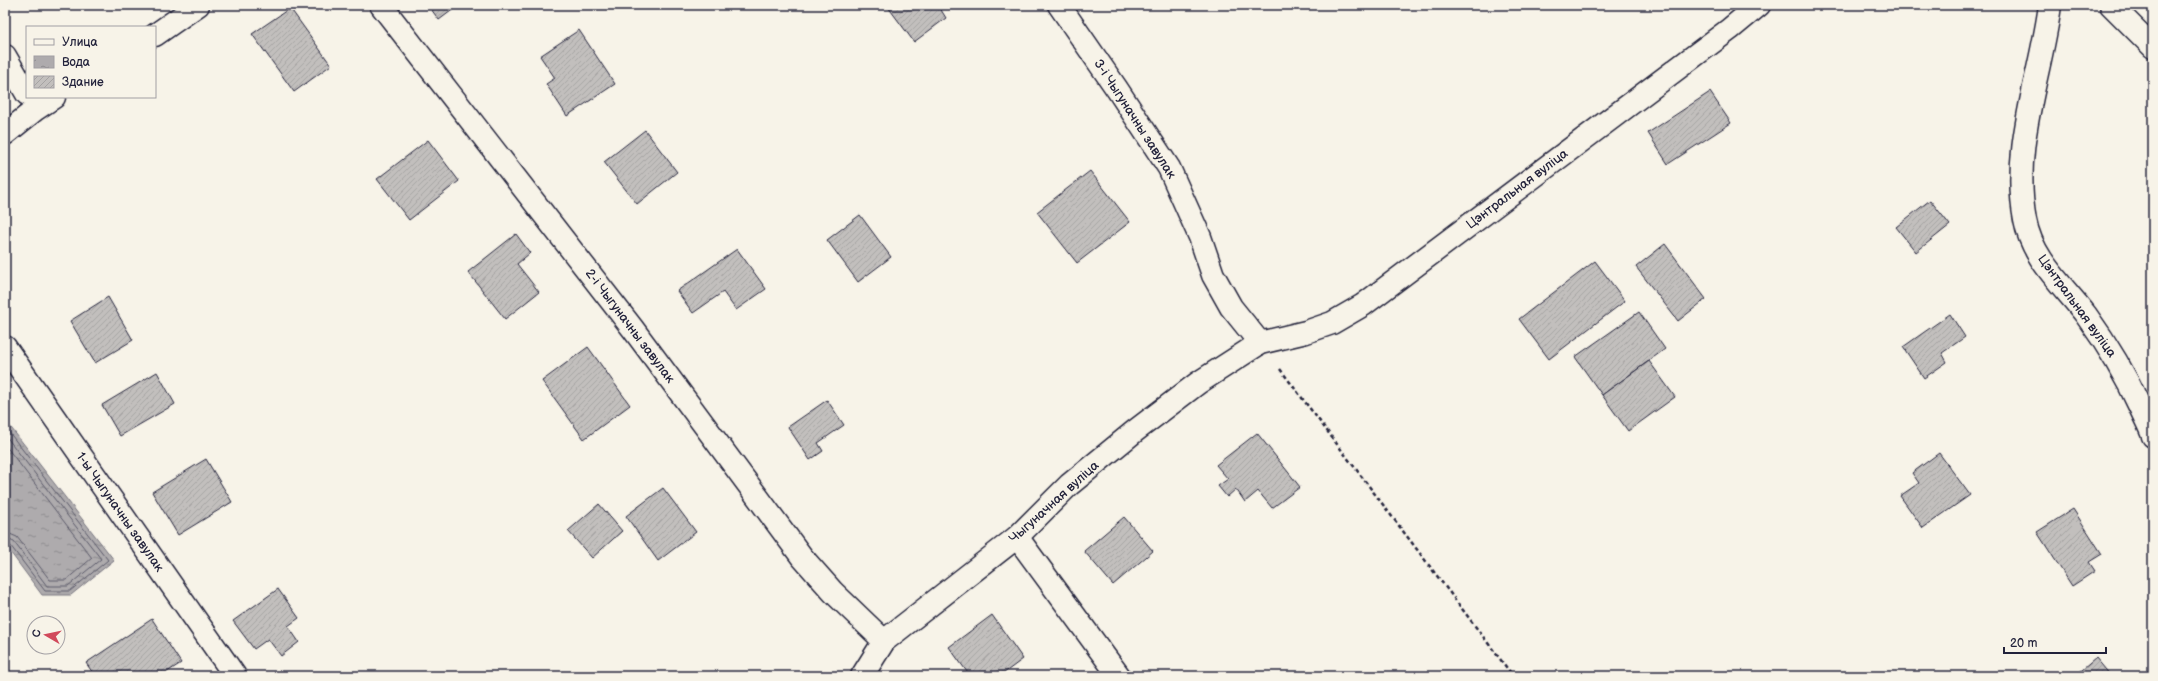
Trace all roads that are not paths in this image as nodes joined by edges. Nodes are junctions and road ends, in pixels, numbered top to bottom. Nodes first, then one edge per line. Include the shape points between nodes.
1 (198, 5) edge
2 (381, 5) edge
3 (1059, 5) edge
4 (1759, 5) edge
5 (2050, 5) edge
6 (2111, 5) edge
7 (156, 35) edge
8 (2153, 46) edge
9 (5, 56) edge
10 (26, 92) edge
11 (46, 98) edge
12 (31, 100) edge
13 (5, 134) edge
14 (1260, 343) junction
15 (5, 347) edge
16 (2153, 436) edge
17 (1017, 537) junction
18 (884, 641) junction
19 (235, 676) edge
20 (862, 676) edge
21 (1119, 676) edge

1 - 7 street
2 - 18 street, 2-і Чыгуначны завулак via 633,329 802,557 833,592
3 - 14 street, 3-і Чыгуначны завулак via 1169,168 1200,237 1213,275
4 - 14 street, Цэнтральная вуліца via 1363,305 1332,323
5 - 16 street, Цэнтральная вуліца via 2022,156 2021,191 2025,221 2032,242 2046,267 2085,315 2126,377
6 - 8 street
9 - 10 street
11 - 12 street
12 - 13 street
14 - 17 street, Чыгуначная вуліца via 1198,383 1135,431 1069,485
15 - 19 street, 1-ы Чыгуначны завулак
17 - 18 street, Чыгуначная вуліца
17 - 21 street
18 - 20 street, Чыгуначная вуліца

